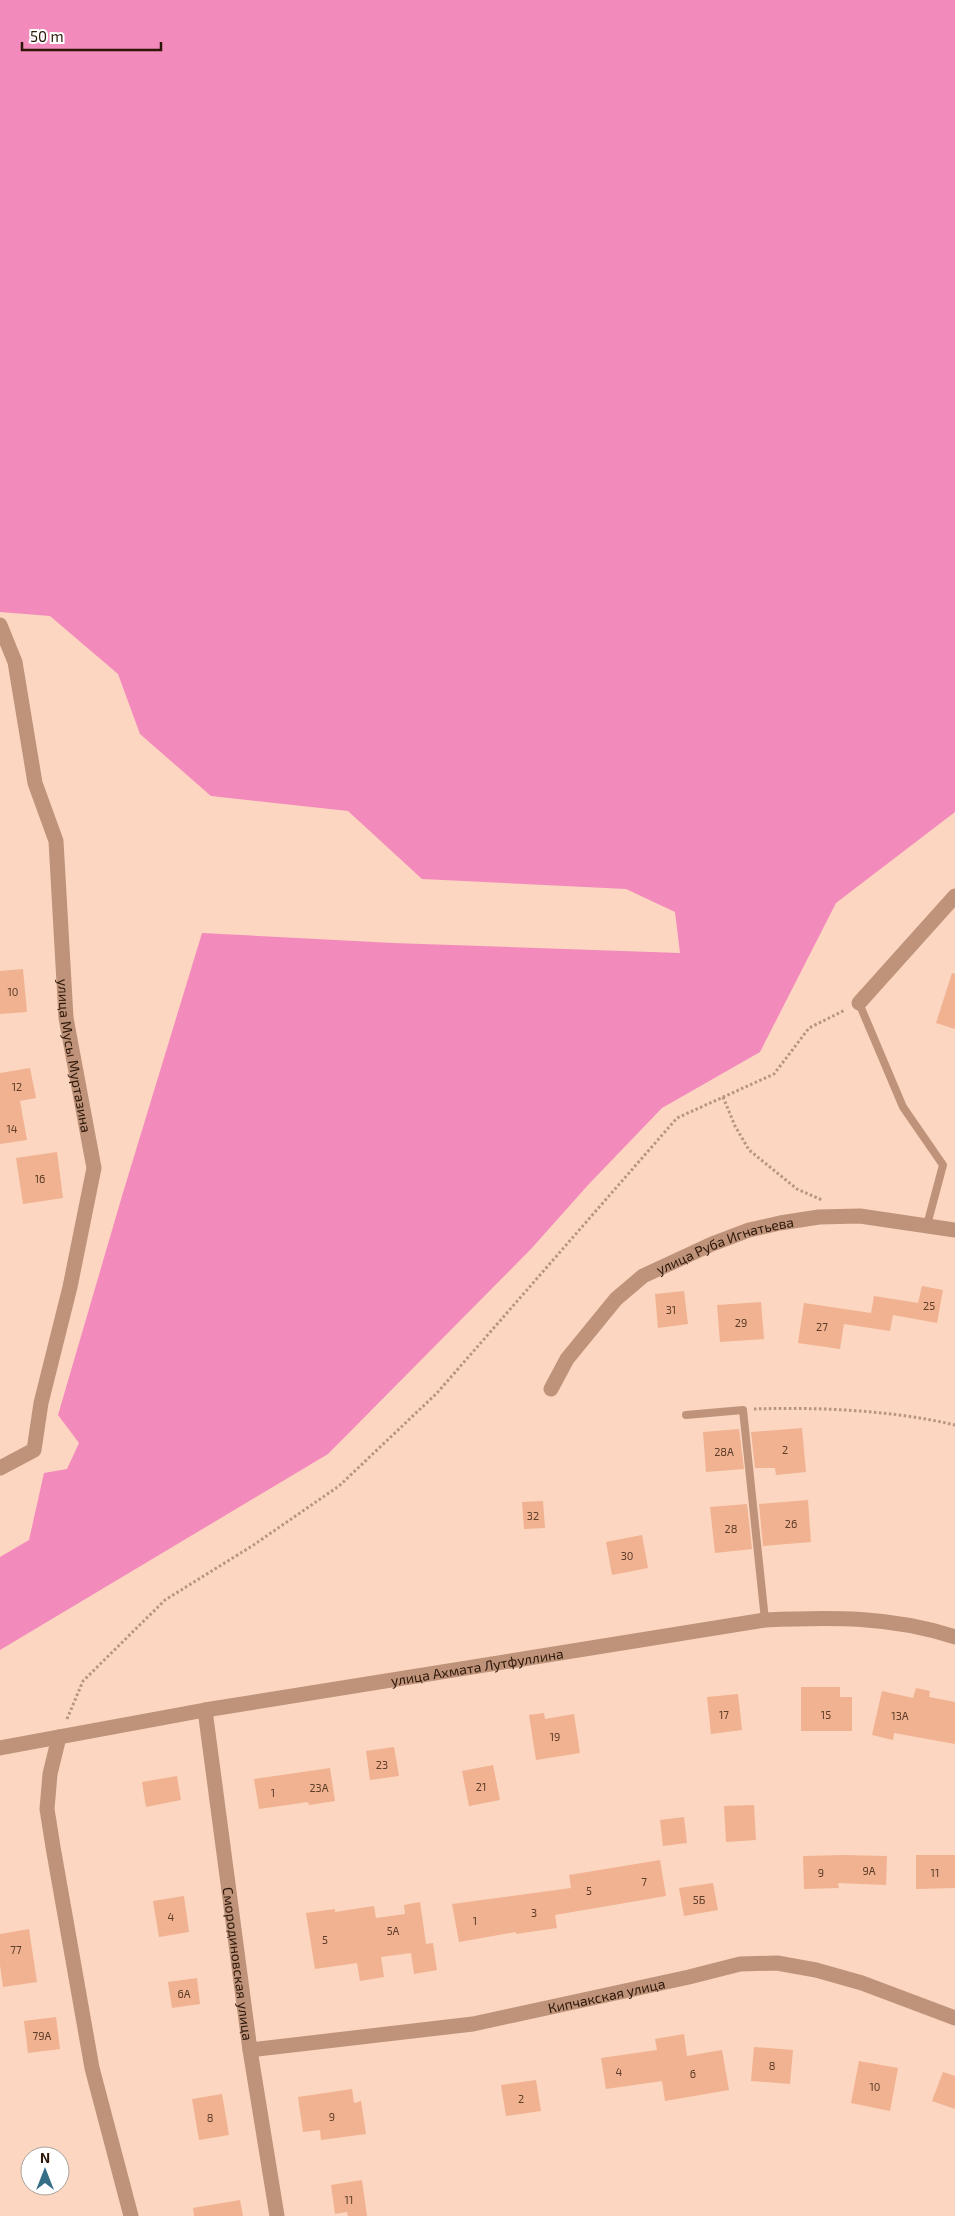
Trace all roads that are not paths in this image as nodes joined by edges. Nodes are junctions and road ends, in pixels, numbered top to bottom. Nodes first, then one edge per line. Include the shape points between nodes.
1 (0, 625) edge
2 (955, 896) edge
3 (859, 1003) joint
4 (927, 1225) junction
5 (955, 1230) edge
6 (551, 1389) dead end
7 (686, 1415) dead end
8 (0, 1468) edge
9 (765, 1620) junction
10 (955, 1638) edge
11 (205, 1710) junction
12 (59, 1737) junction
13 (0, 1748) edge
14 (955, 2018) edge
15 (250, 2050) junction
16 (131, 2216) edge
17 (277, 2216) edge

1 - 8 street, улица Мусы Муртазина via 15,662 35,783 56,841 66,1018 94,1168 70,1287 41,1403 34,1450
2 - 3 street
3 - 4 lane via 903,1107 943,1164
4 - 5 street, улица Руба Игнатьева
4 - 6 street, улица Руба Игнатьева via 860,1216 819,1217 757,1228 712,1244 643,1276 616,1298 567,1359
7 - 9 lane via 743,1410
9 - 10 street, улица Ахмата Лутфуллина via 831,1616 891,1622
9 - 11 street, улица Ахмата Лутфуллина
11 - 12 street, улица Ахмата Лутфуллина
11 - 15 street, Смородиновская улица
12 - 13 street, улица Ахмата Лутфуллина
12 - 16 street via 50,1774 48,1819 92,2068
14 - 15 street, Кипчакская улица via 862,1983 816,1970 777,1963 740,1964 473,2024
15 - 17 street, Смородиновская улица

